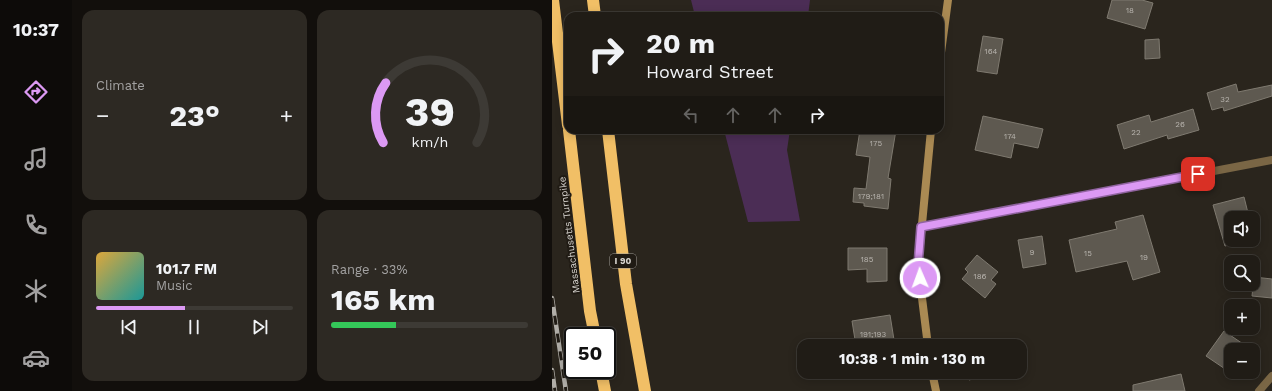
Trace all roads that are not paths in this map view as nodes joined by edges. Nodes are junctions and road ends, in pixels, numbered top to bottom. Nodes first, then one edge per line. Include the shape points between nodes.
1 (553, 0) edge
2 (593, 0) edge
3 (948, 0) edge
4 (594, 12) edge
5 (944, 30) edge
6 (564, 92) edge
7 (569, 134) edge
8 (608, 134) edge
9 (931, 134) edge
10 (1272, 160) edge
11 (921, 227) junction
12 (593, 327) edge
13 (927, 339) edge
14 (1272, 376) edge
15 (603, 379) edge
16 (933, 379) edge
17 (605, 391) edge
18 (645, 391) edge
19 (936, 391) edge
20 (1259, 391) edge

1 - 6 highway
2 - 4 highway
3 - 5 main road
7 - 12 highway, Massachusetts Turnpike
8 - 18 highway, I 90 via 626,284
9 - 11 main road
10 - 11 street
11 - 13 main road via 918,266
14 - 20 street
15 - 17 highway
16 - 19 main road

